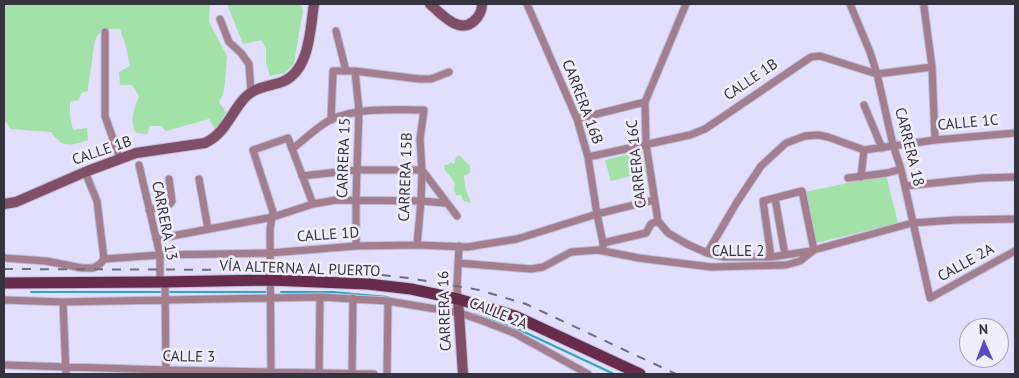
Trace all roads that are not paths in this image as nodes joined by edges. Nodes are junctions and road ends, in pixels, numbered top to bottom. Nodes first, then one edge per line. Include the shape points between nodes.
1 (314, 4) edge
2 (430, 4) edge
3 (482, 4) edge
4 (527, 4) edge
5 (686, 4) edge
6 (851, 5) edge
7 (924, 6) dead end
8 (220, 19) dead end
9 (336, 31) dead end
10 (106, 32) dead end
11 (932, 67) junction
12 (346, 71) junction
13 (355, 71) junction
14 (449, 72) dead end
15 (877, 74) junction
16 (251, 92) junction
17 (645, 102) junction
18 (864, 105) dead end
19 (359, 111) junction
20 (577, 119) junction
21 (331, 120) junction
22 (1015, 133) edge
23 (935, 140) junction
24 (646, 144) junction
25 (893, 146) junction
26 (882, 148) junction
27 (292, 149) junction
28 (864, 150) junction
29 (588, 157) junction
30 (120, 159) junction
31 (139, 165) dead end
32 (901, 169) junction
33 (356, 170) junction
34 (422, 170) junction
35 (85, 172) junction
36 (302, 176) junction
37 (861, 177) junction
38 (1015, 177) edge
39 (848, 178) dead end
40 (169, 179) dead end
41 (198, 179) dead end
42 (905, 186) junction
43 (775, 198) junction
44 (356, 199) junction
45 (421, 200) junction
46 (654, 200) junction
47 (445, 203) junction
48 (4, 204) edge
49 (313, 204) junction
50 (149, 210) junction
51 (597, 214) junction
52 (457, 216) dead end
53 (273, 217) junction
54 (1015, 219) edge
55 (658, 221) junction
56 (912, 224) junction
57 (208, 229) junction
58 (156, 239) junction
59 (416, 245) junction
60 (356, 246) junction
61 (459, 246) junction
62 (603, 247) junction
63 (814, 250) junction
64 (1015, 252) edge
65 (270, 253) junction
66 (707, 253) junction
67 (160, 255) junction
68 (785, 255) junction
69 (771, 257) junction
70 (4, 258) edge
71 (104, 258) junction
72 (458, 263) junction
73 (4, 283) edge
74 (164, 290) junction
75 (270, 290) junction
76 (320, 297) junction
77 (353, 298) junction
78 (930, 298) joint
79 (4, 300) edge
80 (388, 301) junction
81 (63, 302) junction
82 (459, 307) junction
83 (4, 364) edge
84 (66, 370) edge
85 (166, 372) edge
86 (271, 373) edge
87 (319, 373) edge
88 (352, 374) edge
89 (374, 374) edge
90 (388, 374) edge
91 (463, 374) edge
92 (588, 374) edge
93 (640, 374) edge

1 - 16 street via 305,53 298,70 290,78
2 - 3 street via 447,19 464,25 478,18
4 - 20 street, CARRERA 16B
5 - 17 street, CARRERA 16C
6 - 15 street, CARRERA 18
7 - 11 street
8 - 16 street via 229,42 249,64
9 - 12 street
10 - 30 street via 105,116
11 - 15 street, CALLE 1B
11 - 23 street
12 - 13 street
12 - 21 street via 333,72
13 - 14 street via 419,79 431,79
13 - 19 street, CARRERA 15
15 - 24 street, CALLE 1B via 820,56 811,57 705,129
15 - 25 street, CARRERA 18
16 - 30 street, CALLE 1B via 215,138 205,143
17 - 20 street
17 - 24 street, CARRERA 16C
18 - 26 street
19 - 21 street
19 - 33 street, CARRERA 15
19 - 34 street, CARRERA 15B via 424,110 420,140
20 - 29 street, CARRERA 16B
21 - 27 street
22 - 23 street, CALLE 1C
23 - 25 street, CALLE 1C
24 - 29 street, CALLE 1B
24 - 46 street, CARRERA 16C
25 - 26 street, CALLE 1C
25 - 32 street, CARRERA 18
26 - 28 street, CALLE 1C
27 - 36 street
27 - 53 street via 288,138 253,150
28 - 37 street
28 - 66 street via 818,135 805,136 780,147 761,166
29 - 51 street, CARRERA 16B
30 - 35 street, CALLE 1B
31 - 50 street, CARRERA 13
32 - 37 street
32 - 42 street, CARRERA 18
33 - 34 street
33 - 36 street
33 - 44 street, CARRERA 15
34 - 45 street, CARRERA 15B
34 - 47 street
35 - 48 street, CALLE 1B via 16,202
35 - 71 street via 97,201
36 - 49 street
37 - 39 street
38 - 42 street
40 - 50 street via 172,201
41 - 57 street
42 - 56 street, CARRERA 18
43 - 63 street via 802,191
43 - 68 street
43 - 69 street via 764,201
44 - 45 street, CALLE 1D
44 - 49 street, CALLE 1D
44 - 60 street, CARRERA 15
45 - 47 street, CALLE 1D
45 - 59 street, CARRERA 15B
46 - 51 street, CALLE 1D
46 - 55 street, CARRERA 16C
47 - 52 street
49 - 53 street, CALLE 1D
50 - 58 street, CARRERA 13
51 - 61 street, CALLE 1D via 517,239
51 - 62 street, CARRERA 16B
53 - 57 street, CALLE 1D
53 - 65 street
54 - 56 street, CALLE 2
55 - 62 street via 651,224 646,233
55 - 66 street, CARRERA 16C via 668,233
56 - 63 street, CALLE 2
56 - 78 street, CARRERA 18
57 - 58 street, CALLE 1D
58 - 67 street, CARRERA 13
59 - 60 street, CALLE 1D
59 - 61 street, CALLE 1D
60 - 65 street, CALLE 1D
61 - 72 street, CARRERA 16
62 - 63 street, CALLE 2 via 639,258 711,267 786,265 800,261
62 - 72 street, CALLE 2 via 572,252 543,267 531,269
63 - 68 street, CARRERA 16C
64 - 78 street, CALLE 2A
65 - 67 street, CALLE 1D
65 - 75 street
66 - 69 street, CARRERA 16C via 736,258
67 - 71 street, CALLE 1D
67 - 74 street, CARRERA 13
68 - 69 street, CARRERA 16C
70 - 71 street, CALLE 1D via 94,268
72 - 82 street, CARRERA 16
73 - 74 main road, VÍA ALTERNA AL PUERTO
74 - 75 main road, VÍA ALTERNA AL PUERTO
74 - 75 street, CALLE 2A via 178,298
74 - 81 street, CALLE 2A
74 - 85 street, CARRERA 13
75 - 76 street, CALLE 2A
75 - 82 main road, VÍA ALTERNA AL PUERTO via 368,284 411,289
75 - 86 street
76 - 77 street, CALLE 2A
76 - 87 street
77 - 80 street, CALLE 2A
77 - 88 street
79 - 81 street, CALLE 2A
80 - 82 street, CALLE 2A
80 - 90 street
81 - 84 street
82 - 91 street, CARRERA 16
82 - 92 street, CALLE 2A
82 - 93 main road, VÍA ALTERNA AL PUERTO via 515,316
83 - 84 street, CALLE 3
84 - 85 street, CALLE 3
85 - 86 street, CALLE 3
86 - 87 street, CALLE 3
87 - 88 street, CALLE 3
88 - 89 street, CALLE 3

